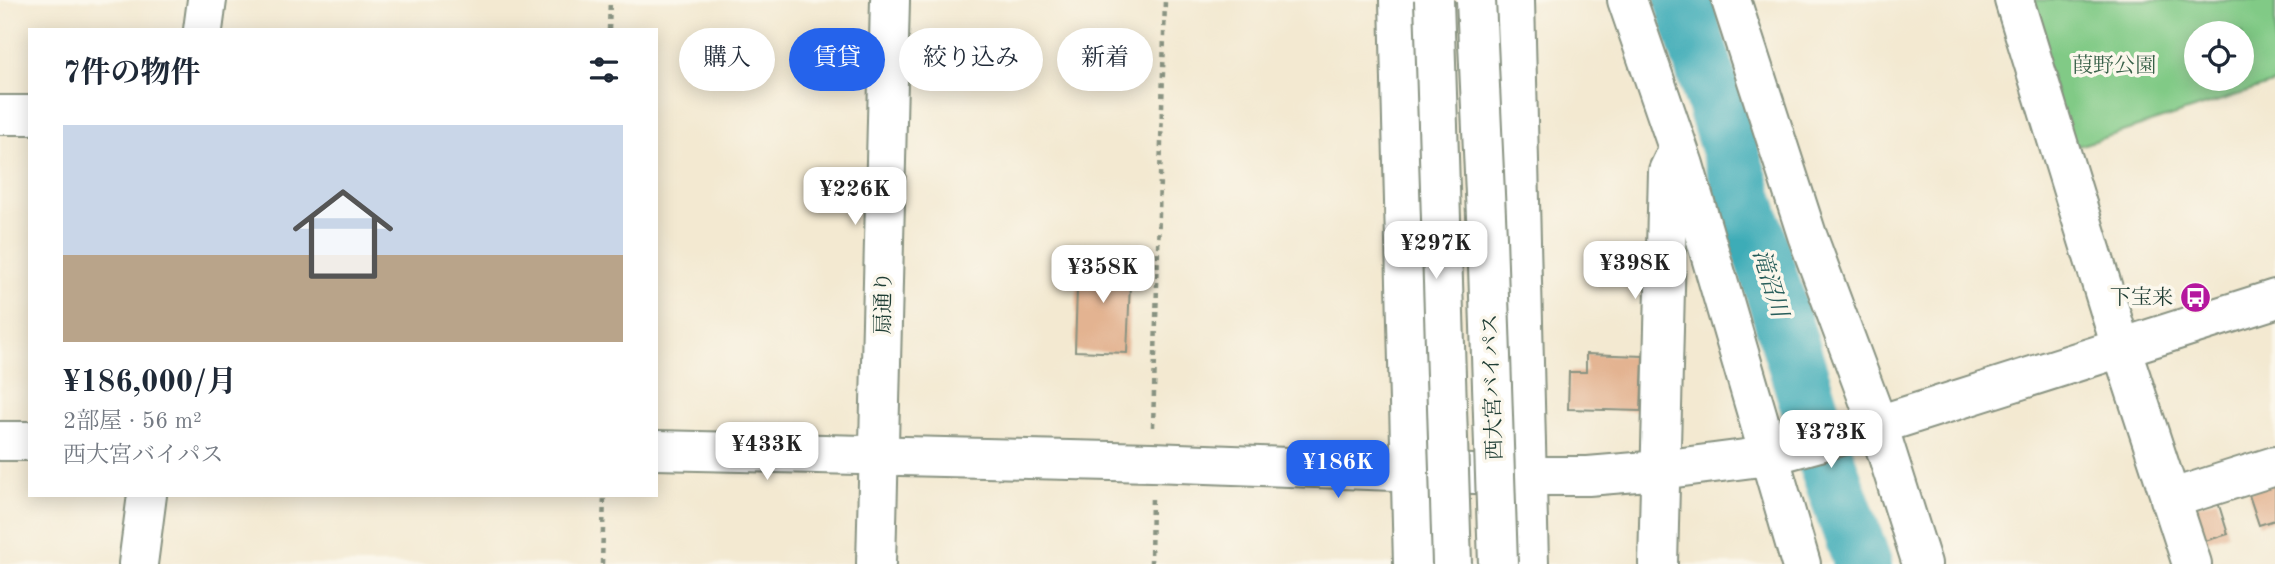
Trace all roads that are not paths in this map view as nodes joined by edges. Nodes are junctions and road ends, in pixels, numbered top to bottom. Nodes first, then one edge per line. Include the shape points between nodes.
1 (207, 0) edge
2 (890, 0) edge
3 (1399, 0) edge
4 (1434, 0) edge
5 (1476, 0) edge
6 (1515, 0) edge
7 (1627, 0) edge
8 (1731, 0) edge
9 (2014, 0) edge
10 (203, 28) edge
11 (0, 115) edge
12 (28, 115) edge
13 (1678, 149) junction
14 (2275, 299) edge
15 (2121, 347) junction
16 (1867, 429) junction
17 (0, 441) edge
18 (28, 441) edge
19 (658, 450) edge
20 (1779, 453) junction
21 (879, 455) junction
22 (2275, 466) edge
23 (1660, 470) junction
24 (1412, 473) junction
25 (1527, 476) junction
26 (147, 497) edge
27 (2170, 499) junction
28 (138, 564) edge
29 (876, 564) edge
30 (1413, 564) edge
31 (1452, 564) edge
32 (1498, 564) edge
33 (1529, 564) edge
34 (1658, 564) edge
35 (1801, 564) edge
36 (1922, 564) edge
37 (2192, 564) edge

1 - 10 main road
2 - 21 main road, 扇通り
3 - 24 main road
4 - 31 main road, bridge
5 - 32 main road, 西大宮バイパス, bridge
6 - 25 main road
7 - 13 main road
8 - 16 main road
9 - 15 main road
11 - 12 main road
13 - 20 main road
13 - 23 main road via 1668,171
14 - 15 main road
15 - 16 main road
15 - 27 main road
16 - 20 main road
16 - 36 main road
17 - 18 main road
19 - 21 main road
20 - 23 main road
20 - 35 main road
21 - 24 main road
21 - 29 main road, 扇通り
22 - 27 main road
23 - 25 main road
23 - 34 main road
24 - 25 main road
24 - 30 main road
25 - 33 main road
26 - 28 main road
27 - 37 main road

